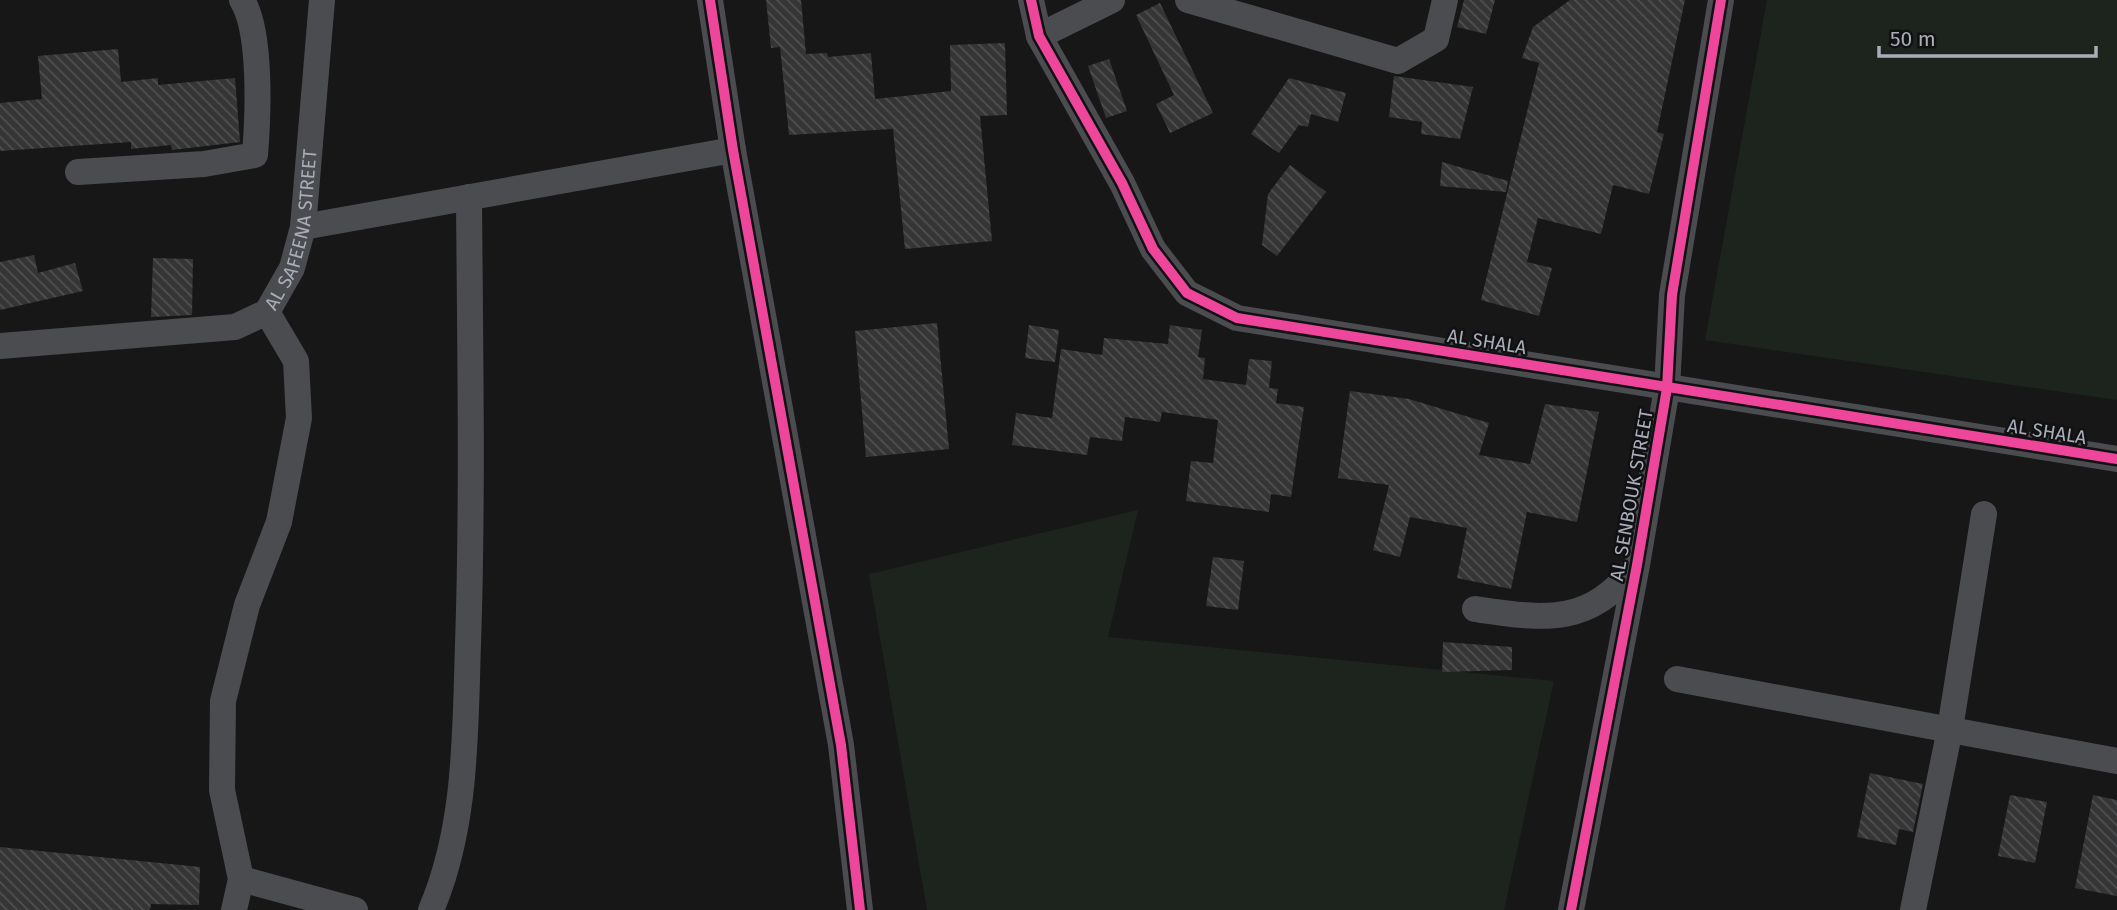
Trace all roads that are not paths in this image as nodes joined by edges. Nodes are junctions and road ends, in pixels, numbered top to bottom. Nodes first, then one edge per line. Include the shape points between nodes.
1 (242, 0) edge
2 (322, 0) edge
3 (710, 0) edge
4 (1031, 0) edge
5 (1112, 0) edge
6 (1188, 0) edge
7 (1445, 0) edge
8 (1721, 0) edge
9 (1039, 36) junction
10 (733, 150) junction
11 (78, 172) dead end
12 (469, 197) junction
13 (303, 227) junction
14 (267, 312) junction
15 (0, 346) edge
16 (1667, 388) junction
17 (2117, 459) edge
18 (1984, 514) dead end
19 (1637, 565) junction
20 (1475, 609) dead end
21 (1677, 679) dead end
22 (1950, 729) junction
23 (2117, 761) edge
24 (241, 879) junction
25 (234, 910) edge
26 (355, 910) edge
27 (431, 910) edge
28 (860, 910) edge
29 (1571, 910) edge
30 (1913, 910) edge

1 - 11 street via 253,29 258,120 255,155 204,164
2 - 13 street, AL SAFEENA STREET
3 - 10 street
4 - 9 street, AL SHALA
5 - 9 street
6 - 7 street via 1398,61 1436,39
8 - 16 street, AL SENBOUK STREET via 1672,295
9 - 16 street, AL SHALA via 1153,248 1187,293 1237,318
10 - 12 street
10 - 28 street via 841,745
12 - 13 street
12 - 27 street via 472,536 463,780 441,887
13 - 14 street, AL SAFEENA STREET via 292,268
14 - 15 street, AL SAFEENA STREET via 235,327
14 - 24 street via 296,361 299,418 279,522 247,606 223,701 222,790
16 - 17 street, AL SHALA
16 - 19 street, AL SENBOUK STREET
18 - 22 street
19 - 20 street via 1618,589 1590,609 1533,618
19 - 29 street, AL SENBOUK STREET
21 - 22 street
22 - 23 street
22 - 30 street
24 - 25 street
24 - 26 street

